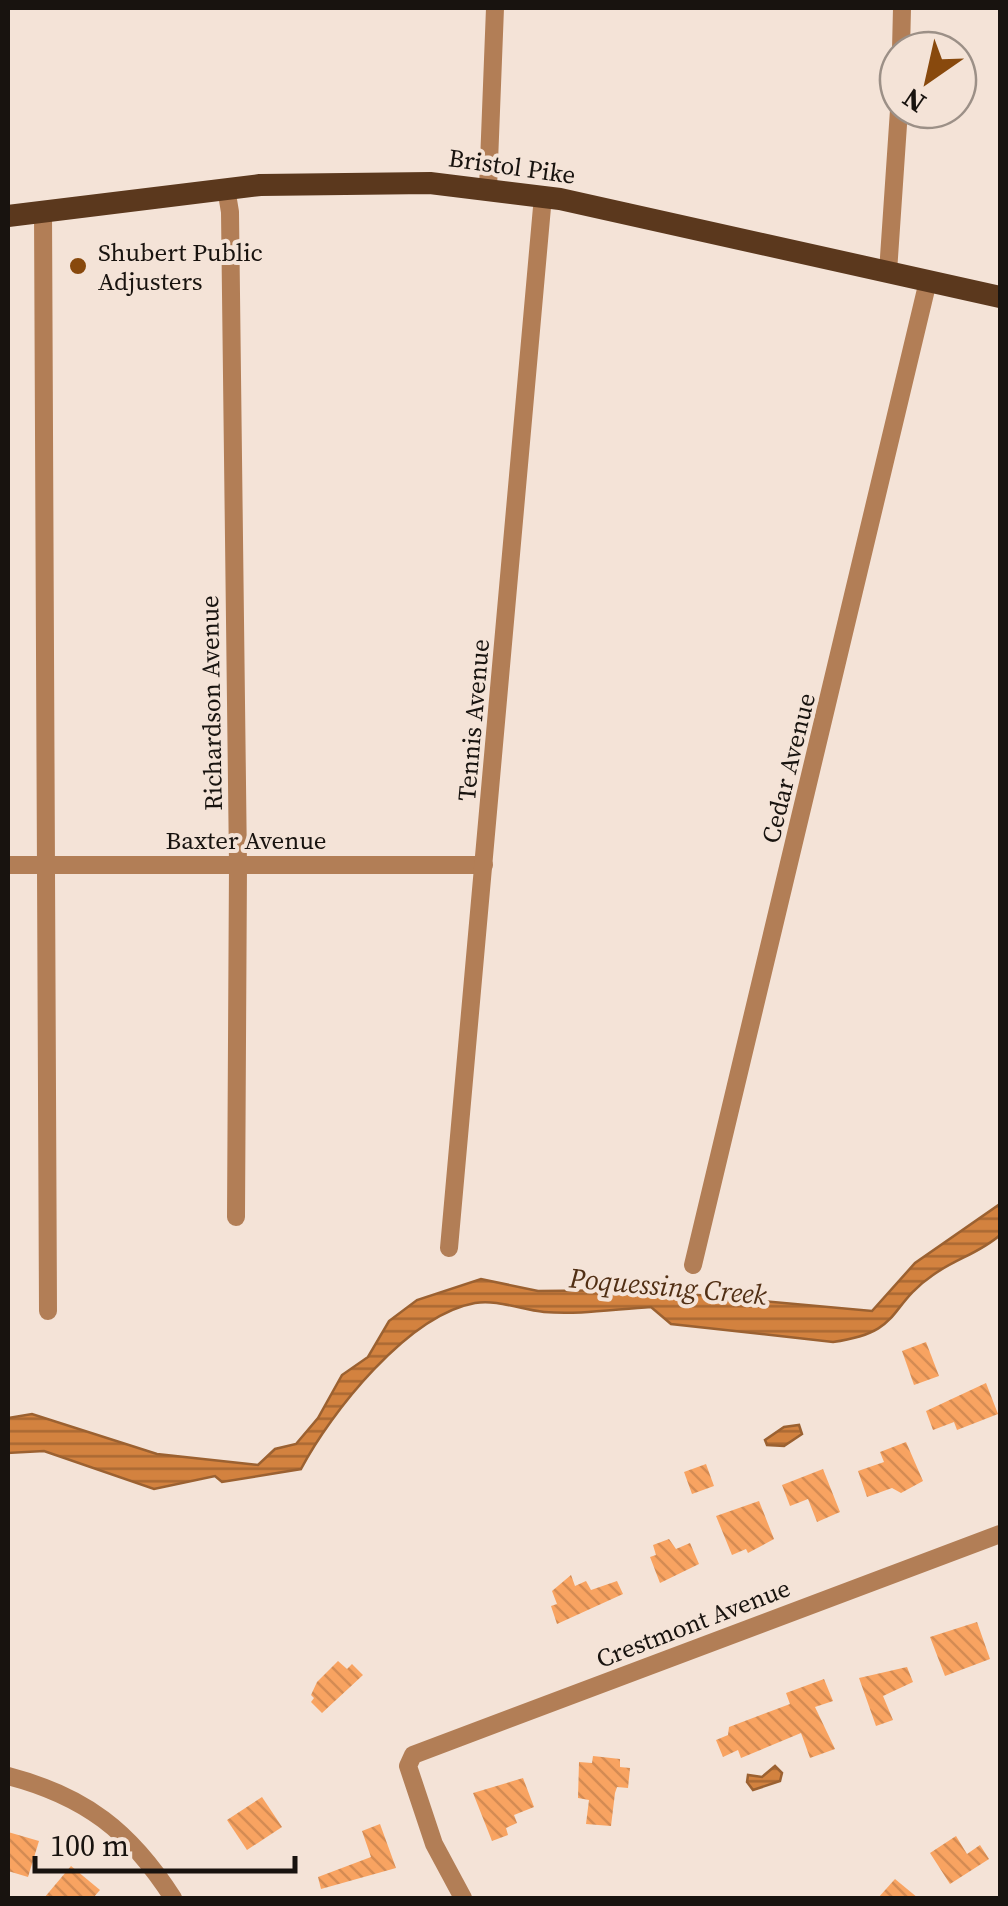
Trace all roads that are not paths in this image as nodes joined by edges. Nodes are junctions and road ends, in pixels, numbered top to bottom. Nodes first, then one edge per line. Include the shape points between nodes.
1 (495, 8) edge
2 (898, 130) edge
3 (226, 188) junction
4 (488, 188) junction
5 (543, 196) junction
6 (42, 211) junction
7 (8, 216) edge
8 (888, 272) junction
9 (928, 281) junction
10 (1000, 297) edge
11 (45, 864) junction
12 (238, 865) junction
13 (484, 865) junction
14 (8, 866) edge
15 (236, 1217) dead end
16 (449, 1248) dead end
17 (693, 1265) dead end
18 (48, 1311) dead end
19 (1000, 1534) edge
20 (8, 1776) edge
21 (173, 1898) edge
22 (463, 1898) edge

1 - 4 street
2 - 8 street
3 - 4 main road, Bristol Pike via 364,180
3 - 6 main road, Bristol Pike
3 - 12 street, Richardson Avenue
4 - 5 main road, Bristol Pike
5 - 8 main road, Bristol Pike
5 - 13 street, Tennis Avenue
6 - 7 main road, Bristol Pike
6 - 11 street
8 - 9 main road, Bristol Pike
9 - 10 main road, Bristol Pike
9 - 17 street, Cedar Avenue
11 - 12 street, Baxter Avenue
11 - 14 street, Baxter Avenue
11 - 18 street
12 - 13 street, Baxter Avenue
12 - 15 street, Richardson Avenue
13 - 16 street, Tennis Avenue
19 - 22 street, Crestmont Avenue via 413,1755 408,1766 434,1844
20 - 21 street via 50,1787 106,1820 148,1859

